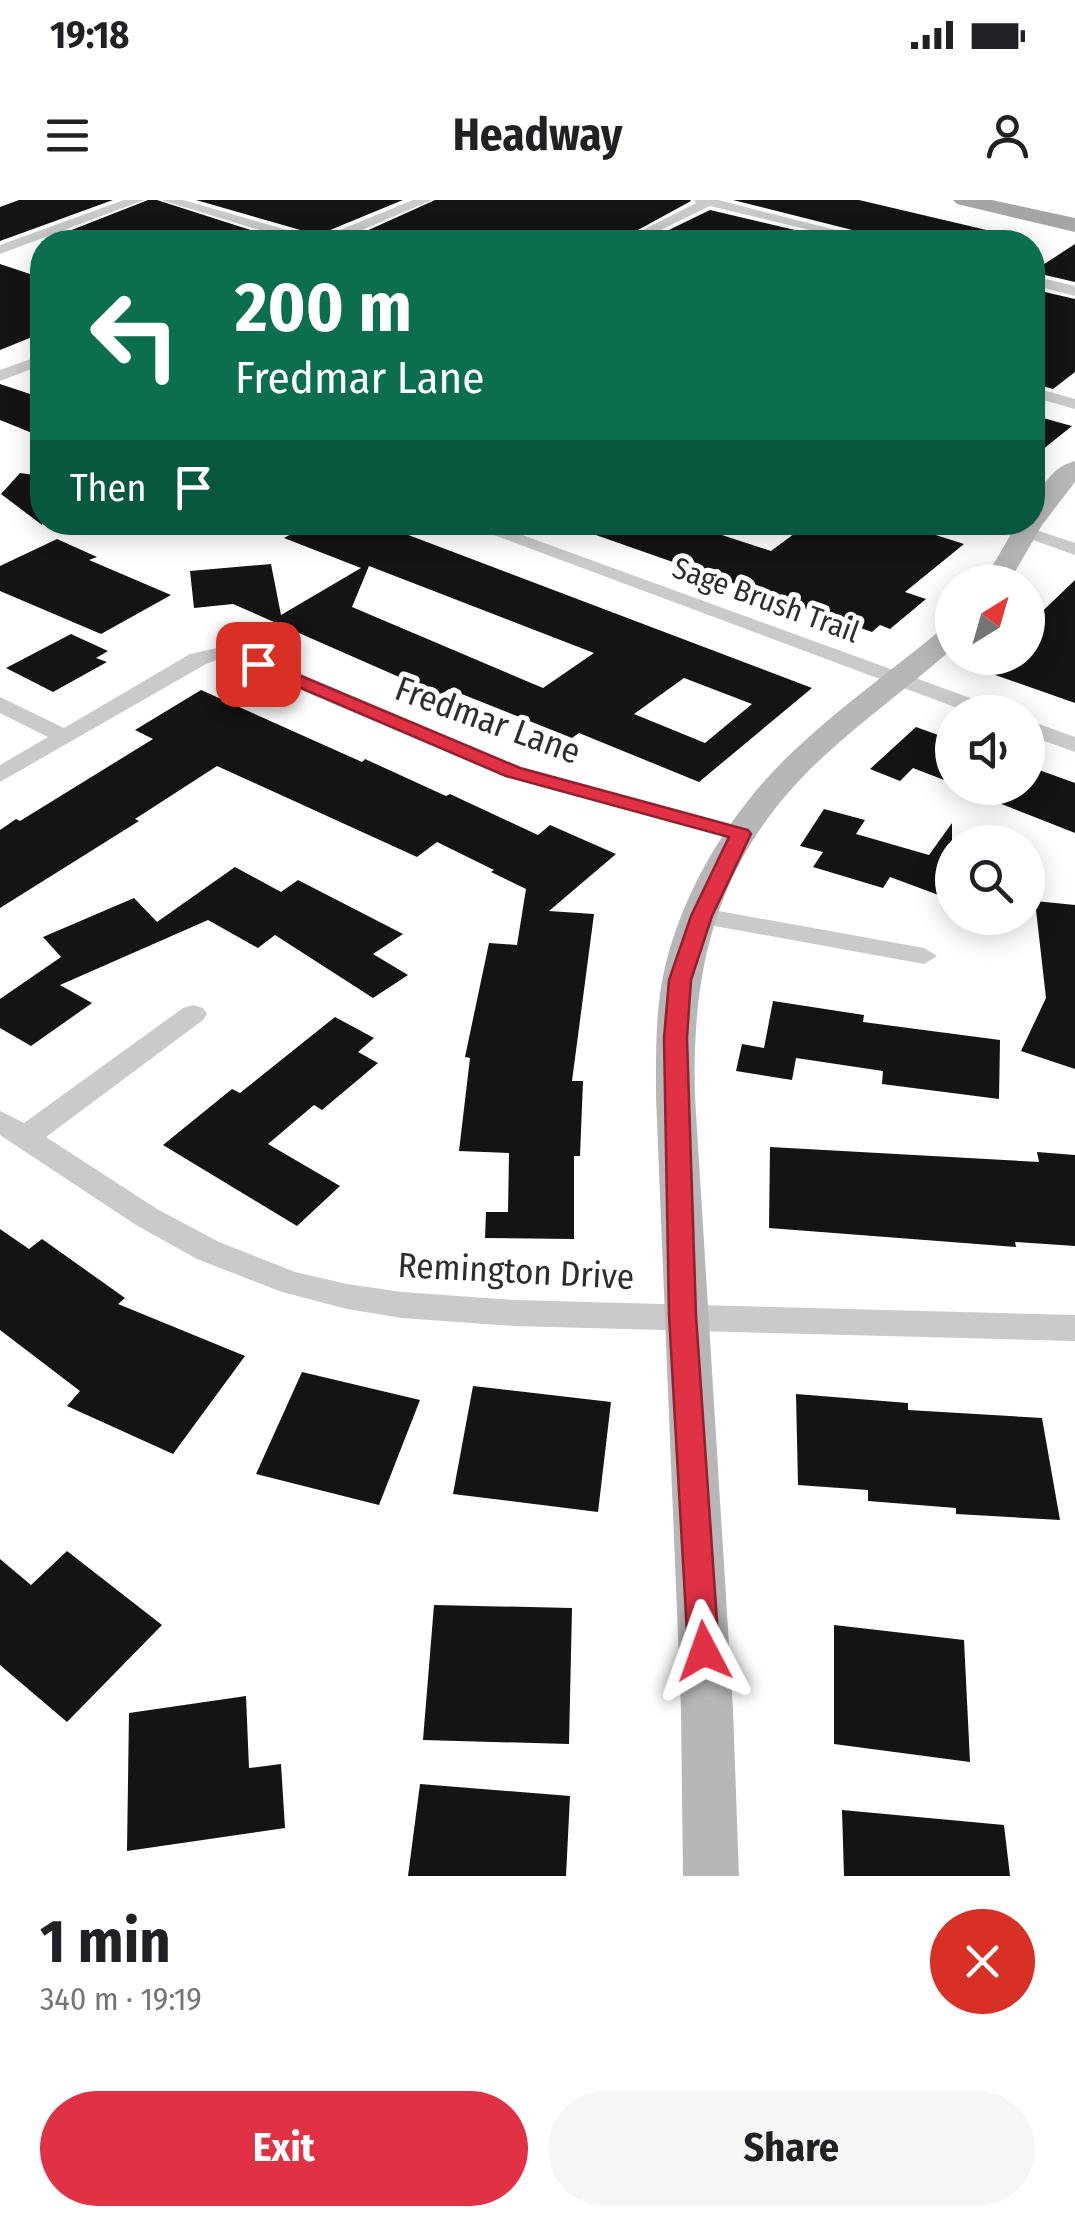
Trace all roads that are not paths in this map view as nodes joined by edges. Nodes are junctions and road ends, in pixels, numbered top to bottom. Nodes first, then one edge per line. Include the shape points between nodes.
1 (137, 200) edge
2 (168, 200) edge
3 (425, 200) edge
4 (964, 200) edge
5 (1032, 200) edge
6 (704, 201) edge
7 (1075, 210) edge
8 (1075, 225) edge
9 (55, 230) edge
10 (272, 230) edge
11 (352, 230) edge
12 (649, 230) edge
13 (826, 230) edge
14 (30, 239) edge
15 (0, 250) edge
16 (1045, 283) edge
17 (1075, 291) edge
18 (30, 366) edge
19 (0, 376) edge
20 (1045, 396) edge
21 (1075, 404) edge
22 (1075, 468) edge
23 (1045, 502) edge
24 (1045, 533) edge
25 (503, 535) edge
26 (1024, 535) edge
27 (1075, 549) edge
28 (1006, 565) edge
29 (935, 649) edge
30 (898, 680) junction
31 (940, 695) edge
32 (0, 704) edge
33 (1045, 733) edge
34 (65, 737) junction
35 (1075, 744) edge
36 (0, 775) edge
37 (741, 834) junction
38 (702, 916) junction
39 (924, 956) dead end
40 (193, 1014) dead end
41 (12, 1129) edge
42 (682, 1315) junction
43 (1075, 1328) edge
44 (711, 1876) edge

1 - 9 street
2 - 10 street
3 - 11 street
4 - 8 main road
5 - 7 main road
6 - 12 street
6 - 13 street
14 - 15 street
16 - 17 street
18 - 19 street
20 - 21 street
22 - 23 street
24 - 27 street
25 - 30 street, Sage Brush Trail
26 - 28 street
29 - 30 street
30 - 31 street, Sage Brush Trail
30 - 37 street via 802,759
32 - 34 street
33 - 35 street
34 - 36 street
34 - 37 street, Fredmar Lane via 179,669 217,654 258,664 513,772
37 - 38 street
38 - 39 street
38 - 42 street via 680,980 676,1038
40 - 41 street
41 - 42 street, Remington Drive via 172,1234 307,1287 482,1312
42 - 43 street, Remington Drive
42 - 44 street via 711,1770

